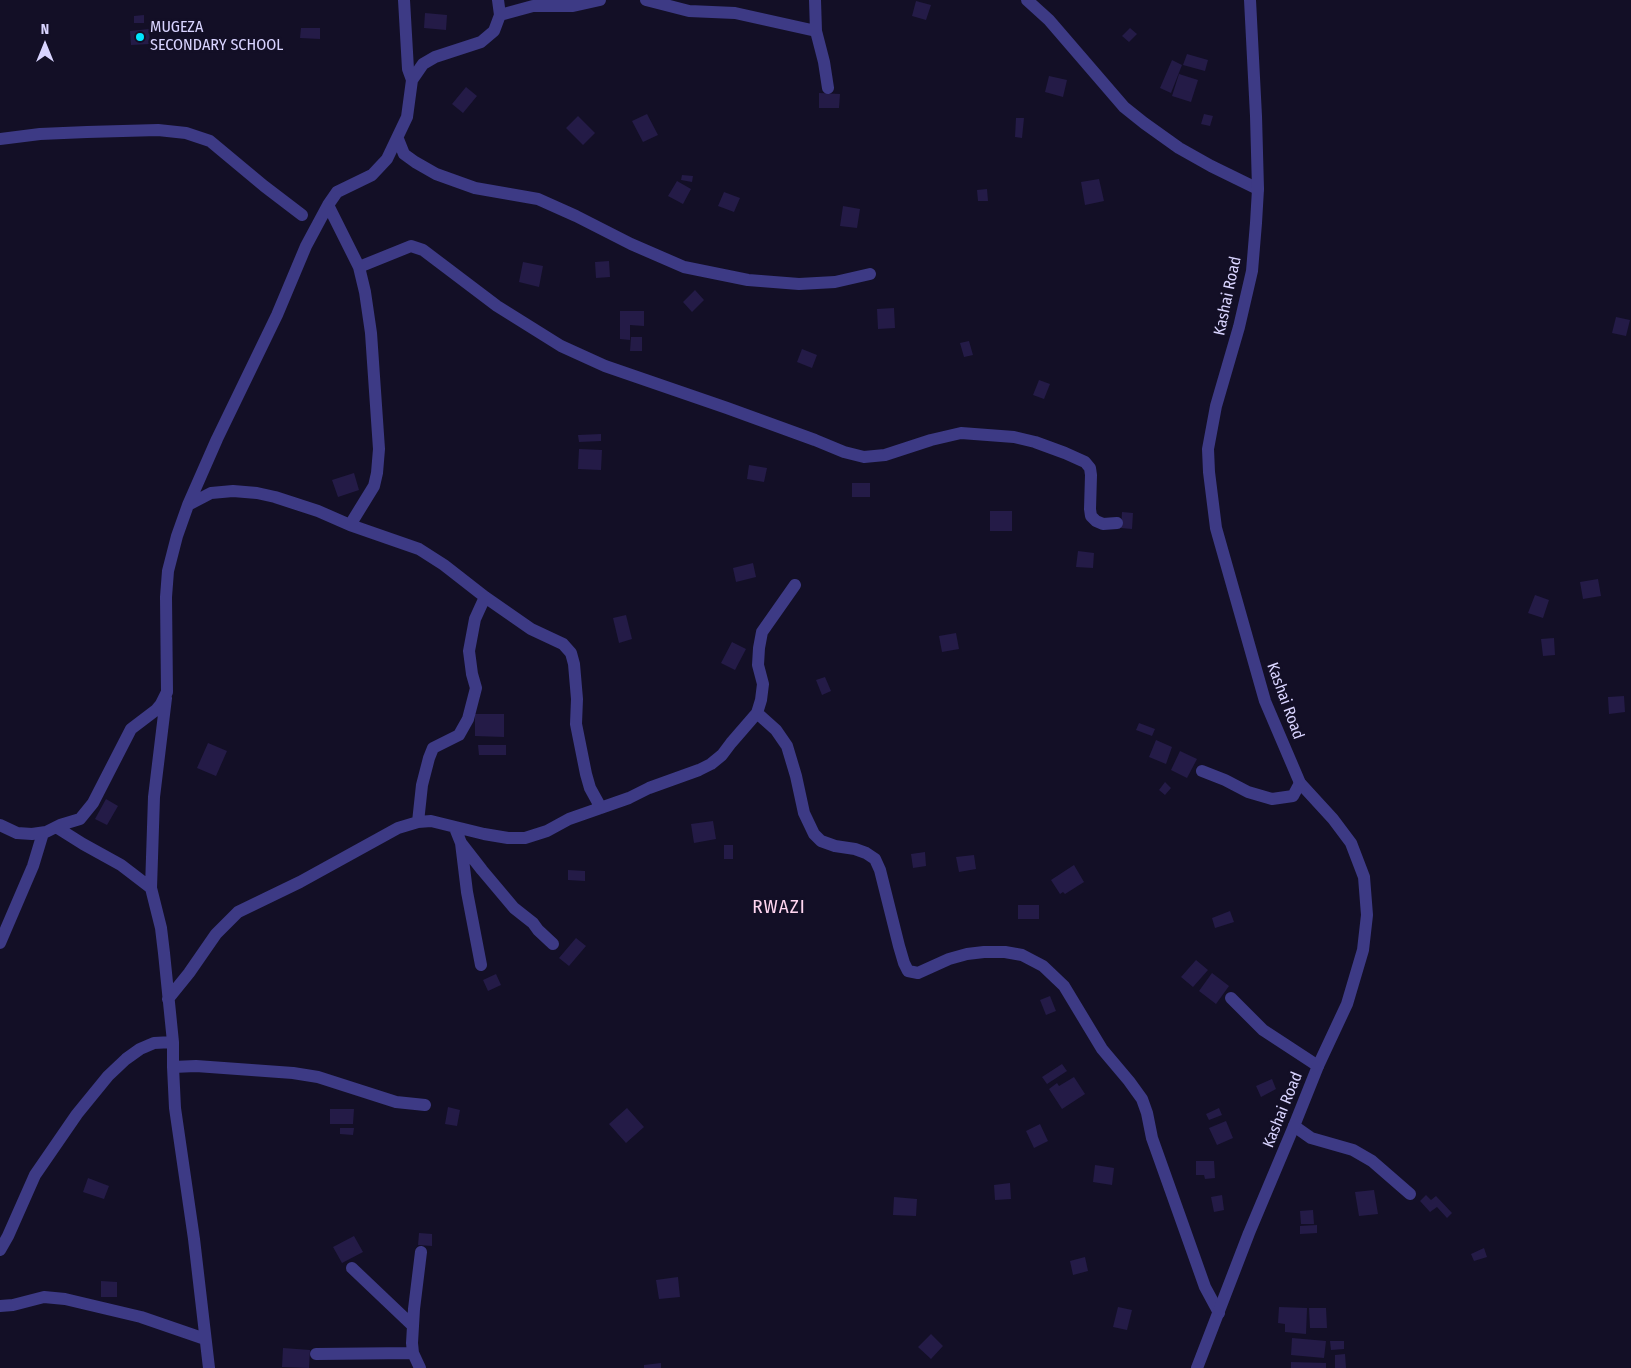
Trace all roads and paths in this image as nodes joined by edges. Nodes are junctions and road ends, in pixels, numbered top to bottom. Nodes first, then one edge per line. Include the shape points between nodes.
1 (404, 0) edge
2 (498, 0) edge
3 (600, 0) edge
4 (646, 0) edge
5 (814, 0) edge
6 (1027, 0) edge
7 (1250, 0) edge
8 (500, 15) junction
9 (816, 31) junction
10 (412, 80) junction
11 (828, 88) dead end
12 (0, 139) edge
13 (398, 139) junction
14 (1258, 189) junction
15 (328, 205) junction
16 (302, 215) dead end
17 (359, 267) junction
18 (870, 274) dead end
19 (188, 505) junction
20 (1117, 523) dead end
21 (350, 525) junction
22 (796, 585) dead end
23 (485, 597) junction
24 (167, 692) junction
25 (757, 713) junction
26 (1202, 771) dead end
27 (1300, 783) junction
28 (601, 808) junction
29 (418, 822) junction
30 (0, 825) edge
31 (56, 827) junction
32 (455, 828) junction
33 (43, 832) junction
34 (461, 843) junction
35 (151, 888) junction
36 (0, 943) edge
37 (553, 944) dead end
38 (481, 965) dead end
39 (1231, 998) dead end
40 (168, 999) junction
41 (173, 1042) junction
42 (1318, 1066) junction
43 (172, 1067) junction
44 (425, 1105) dead end
45 (1294, 1126) junction
46 (1410, 1194) dead end
47 (0, 1250) edge
48 (421, 1252) dead end
49 (352, 1268) dead end
50 (0, 1306) edge
51 (1219, 1313) junction
52 (413, 1326) junction
53 (205, 1339) junction
54 (413, 1353) junction
55 (316, 1354) dead end
56 (209, 1368) edge
57 (420, 1368) edge
58 (1197, 1368) edge

1 - 10 street via 408,68
2 - 8 street
3 - 8 street via 573,6 533,6
4 - 9 street via 689,11 735,13
5 - 9 street
6 - 14 street via 1050,20 1124,107 1179,148
7 - 14 street, Kashai Road
8 - 10 street via 494,31 480,42 434,57 423,64
9 - 11 street
10 - 13 street via 407,117
12 - 16 street via 40,134 186,132 210,141
13 - 15 street via 388,159 372,174 338,192
13 - 18 street via 404,154 436,174 475,188 538,200 684,267 748,280 799,284 835,282
14 - 27 street, Kashai Road via 1252,271 1216,406 1208,450 1209,472 1216,528 1265,701
15 - 17 street
15 - 19 street via 306,246
17 - 20 street via 399,249 411,246 423,250 496,306 561,346 605,366 844,452 864,457 885,454 961,433 1035,442 1085,462 1092,475 1092,516 1104,524
17 - 21 street via 371,333 380,450 374,486
19 - 21 street via 211,493 257,493 318,510
19 - 24 street via 168,571
21 - 23 street via 419,549
22 - 25 street via 762,632 758,665 763,684
23 - 28 street via 531,628 563,644 571,653 580,748 590,788
23 - 29 street via 469,651 476,688 468,719 459,735 434,748 429,758
24 - 31 street via 156,710 131,730 93,803 80,819
24 - 35 street via 154,797
25 - 28 street via 711,764
25 - 51 street via 776,730 787,746 804,813 814,834 821,841 855,849 875,858 908,971 918,972 967,954 1005,952 1022,955 1043,966 1064,986 1102,1049 1142,1099 1152,1138 1200,1275
26 - 27 street via 1272,799 1292,796
27 - 42 street, Kashai Road via 1350,843 1364,877 1367,915 1363,950 1347,1004
28 - 32 street via 525,838
29 - 32 street via 431,821
29 - 40 street via 382,836 238,912 216,934
30 - 33 street via 17,833
31 - 33 street
31 - 35 street via 121,865
32 - 34 street
33 - 36 street via 34,866
34 - 37 street via 514,908
34 - 38 street
35 - 40 street via 161,928
39 - 42 street via 1263,1030
40 - 41 street
41 - 43 street
41 - 47 street via 140,1048 108,1076 76,1114 35,1175
42 - 45 street, Kashai Road
43 - 44 street via 292,1073 318,1077 396,1102
43 - 53 street
45 - 46 street via 1311,1138 1353,1150 1372,1161
45 - 51 street, Kashai Road
48 - 52 street
49 - 52 street
50 - 53 street via 44,1297 65,1299 141,1317
51 - 58 street, Kashai Road
52 - 54 street
53 - 56 street
54 - 55 street
54 - 57 street

